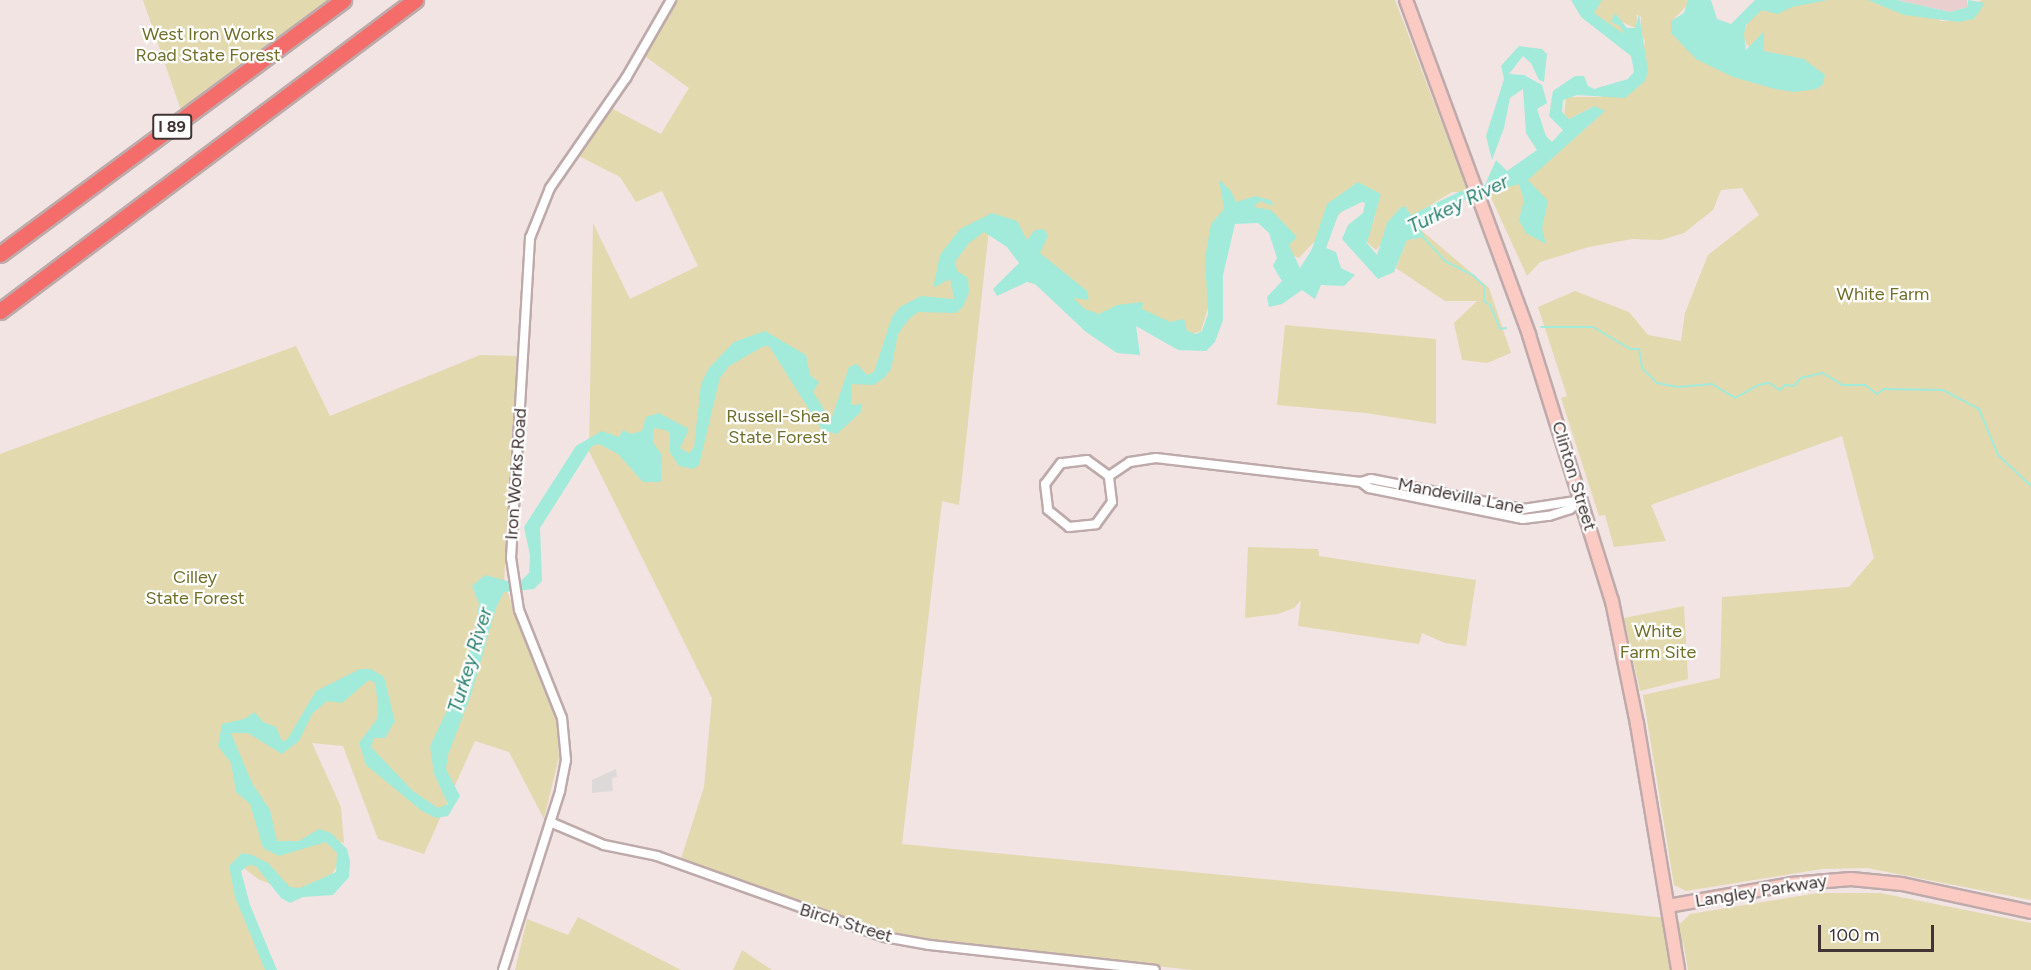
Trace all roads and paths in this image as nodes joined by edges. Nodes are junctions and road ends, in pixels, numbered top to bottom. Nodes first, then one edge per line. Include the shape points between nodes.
1 (343, 0) edge
2 (416, 0) edge
3 (671, 0) edge
4 (1406, 0) edge
5 (0, 254) edge
6 (0, 311) edge
7 (1108, 476) junction
8 (1582, 500) junction
9 (550, 822) junction
10 (1668, 906) junction
11 (2031, 912) edge
12 (503, 970) edge
13 (1155, 970) edge
14 (1678, 970) edge

1 - 5 highway, I 89
2 - 6 highway, I 89
3 - 9 street, Iron Works Road via 626,78 550,188 532,230 525,273 512,575 516,598 565,729 565,770
4 - 8 main road, Clinton Street via 1475,183
7 - 7 street via 1112,502 1096,524 1069,528 1048,510 1045,484 1061,463 1087,460
7 - 8 street, Mandevilla Lane via 1130,462 1156,458 1360,482 1369,488 1419,492 1494,508 1522,519 1570,509
8 - 10 main road, Clinton Street via 1624,654
9 - 12 street, Iron Works Road
9 - 13 street, Birch Street via 604,844 657,856 885,937
10 - 11 main road, Langley Parkway via 1791,884 1851,879 1902,884
10 - 14 main road, Clinton Street

